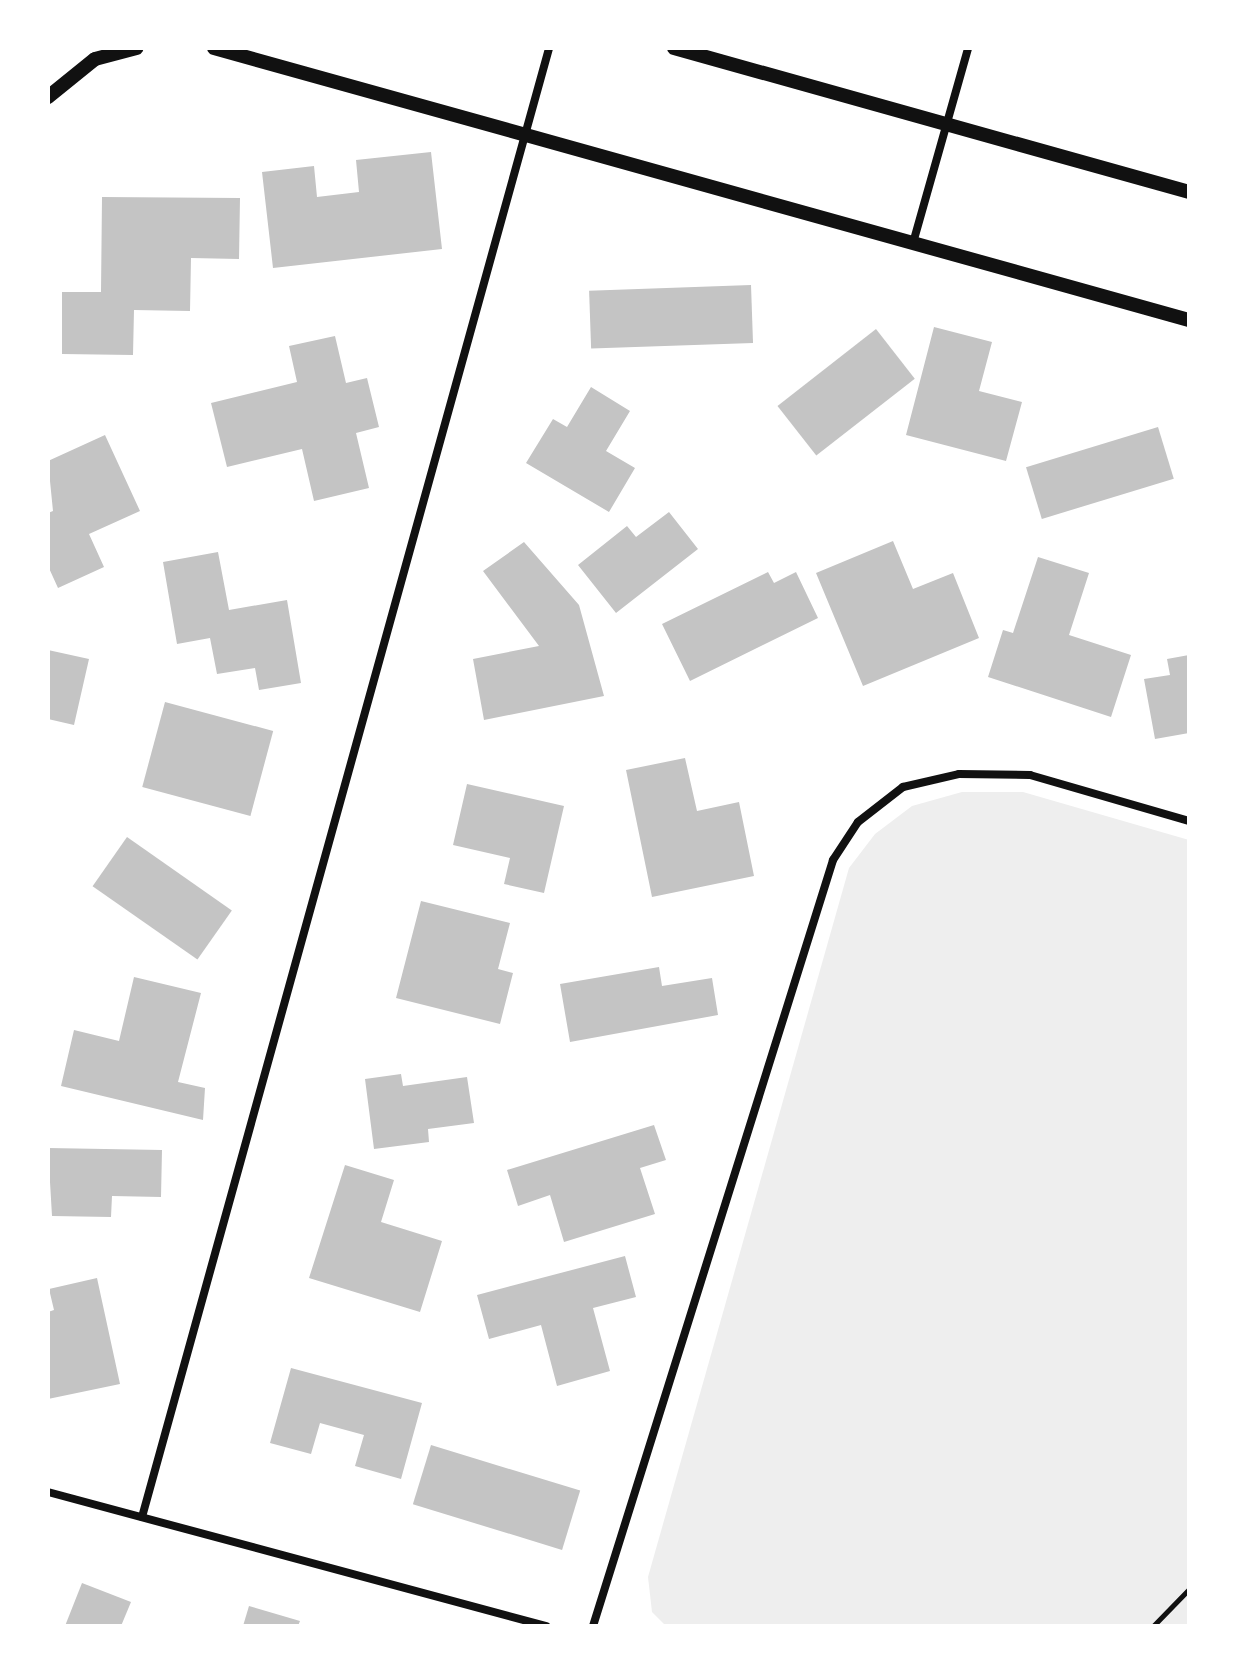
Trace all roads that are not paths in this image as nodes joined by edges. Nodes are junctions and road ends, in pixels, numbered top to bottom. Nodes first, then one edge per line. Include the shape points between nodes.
1 (137, 48) edge
2 (214, 48) edge
3 (549, 48) edge
4 (674, 48) edge
5 (968, 48) edge
6 (48, 97) edge
7 (947, 125) junction
8 (523, 135) junction
9 (1189, 192) edge
10 (913, 243) junction
11 (1189, 320) edge
12 (1189, 821) edge
13 (48, 1492) edge
14 (142, 1517) junction
15 (546, 1626) edge
16 (593, 1626) edge

1 - 6 street via 95,59
2 - 8 street
3 - 8 street
4 - 7 street
5 - 7 street
7 - 9 street
7 - 10 street
8 - 10 street
8 - 14 street
10 - 11 street
12 - 16 street via 1030,775 959,774 903,787 858,822 833,860
13 - 14 street
14 - 15 street

